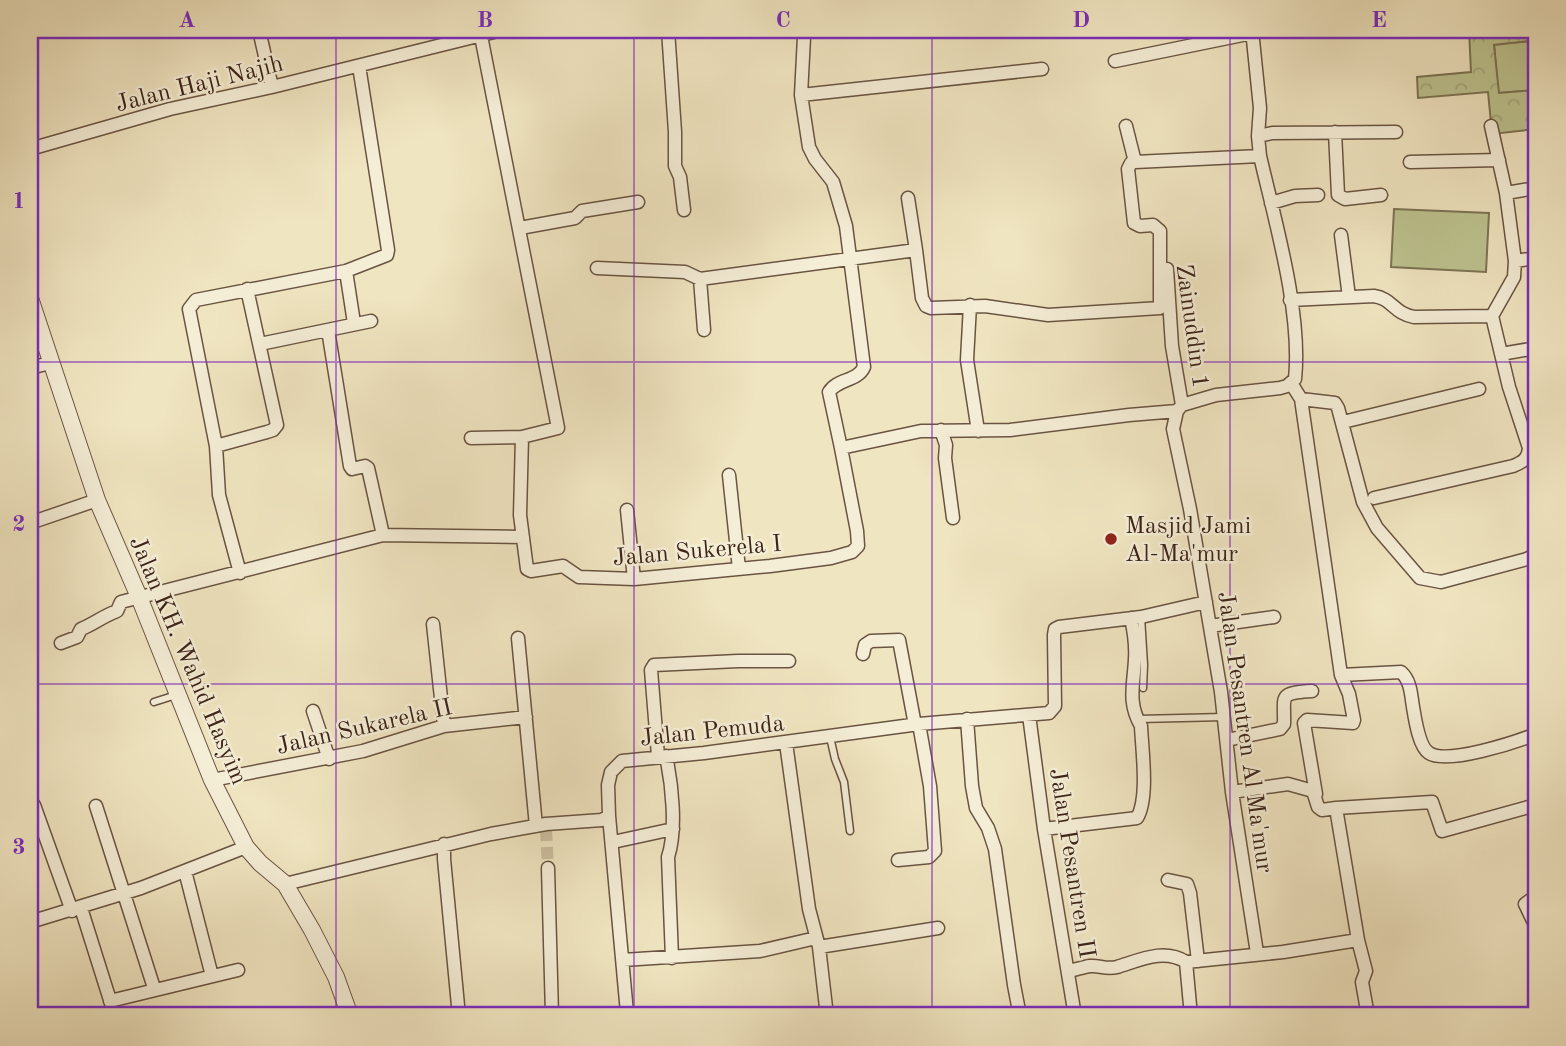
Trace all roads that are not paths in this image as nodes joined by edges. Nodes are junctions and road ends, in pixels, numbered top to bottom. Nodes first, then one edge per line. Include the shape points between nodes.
1 (259, 30) edge
2 (502, 30) edge
3 (668, 30) edge
4 (811, 30) edge
5 (1267, 30) edge
6 (1252, 31) edge
7 (481, 36) junction
8 (1115, 61) dead end
9 (359, 66) junction
10 (1042, 68) dead end
11 (272, 87) junction
12 (801, 95) junction
13 (1491, 125) dead end
14 (1126, 126) dead end
15 (1335, 132) junction
16 (1396, 132) dead end
17 (1258, 136) junction
18 (30, 149) edge
19 (1260, 156) junction
20 (1499, 160) junction
21 (1135, 162) junction
22 (1410, 162) dead end
23 (1536, 188) edge
24 (1506, 193) junction
25 (1318, 195) dead end
26 (1381, 195) dead end
27 (908, 198) dead end
28 (638, 202) dead end
29 (1271, 204) junction
30 (684, 210) dead end
31 (520, 228) junction
32 (1342, 235) dead end
33 (916, 250) junction
34 (1160, 254) junction
35 (1536, 258) edge
36 (851, 260) junction
37 (1515, 261) junction
38 (597, 268) dead end
39 (346, 271) junction
40 (700, 279) junction
41 (247, 289) junction
42 (1349, 297) junction
43 (30, 298) edge
44 (1290, 300) junction
45 (970, 305) junction
46 (1492, 316) junction
47 (371, 321) dead end
48 (354, 323) junction
49 (328, 330) junction
50 (704, 330) dead end
51 (260, 344) junction
52 (1536, 348) edge
53 (1501, 354) junction
54 (50, 363) junction
55 (30, 368) edge
56 (1291, 383) junction
57 (1479, 389) dead end
58 (1301, 399) junction
59 (1179, 408) junction
60 (1343, 422) junction
61 (941, 430) junction
62 (978, 431) junction
63 (522, 437) junction
64 (471, 438) dead end
65 (216, 446) junction
66 (841, 448) junction
67 (729, 475) dead end
68 (1374, 498) dead end
69 (97, 500) junction
70 (626, 510) dead end
71 (953, 518) dead end
72 (30, 523) edge
73 (383, 535) junction
74 (523, 537) junction
75 (1536, 554) edge
76 (738, 569) junction
77 (240, 573) junction
78 (634, 579) junction
79 (139, 597) junction
80 (1206, 602) junction
81 (1274, 617) dead end
82 (1136, 618) junction
83 (433, 624) dead end
84 (1210, 626) junction
85 (517, 638) dead end
86 (61, 643) dead end
87 (863, 654) dead end
88 (789, 661) dead end
89 (1341, 675) junction
90 (1143, 688) dead end
91 (1311, 691) dead end
92 (178, 695) junction
93 (154, 702) dead end
94 (313, 711) dead end
95 (1030, 715) junction
96 (527, 717) junction
97 (1224, 717) junction
98 (967, 719) junction
99 (1137, 719) junction
100 (917, 725) junction
101 (444, 726) junction
102 (1536, 734) edge
103 (830, 737) junction
104 (1227, 740) junction
105 (786, 743) junction
106 (662, 756) junction
107 (329, 759) junction
108 (212, 780) junction
109 (1232, 792) junction
110 (1316, 794) junction
111 (34, 805) dead end
112 (96, 806) dead end
113 (1536, 806) edge
114 (1336, 808) junction
115 (610, 816) junction
116 (542, 827) junction
117 (1044, 828) junction
118 (673, 829) junction
119 (850, 831) dead end
120 (613, 842) junction
121 (444, 844) junction
122 (246, 847) junction
123 (898, 860) dead end
124 (548, 868) tunnel mouth
125 (185, 871) junction
126 (1168, 880) dead end
127 (285, 884) junction
128 (123, 894) junction
129 (1536, 895) edge
130 (76, 909) junction
131 (30, 922) edge
132 (1536, 927) edge
133 (938, 928) dead end
134 (1356, 935) junction
135 (818, 943) junction
136 (1256, 953) junction
137 (672, 958) junction
138 (623, 960) junction
139 (1192, 962) junction
140 (238, 970) dead end
141 (1068, 971) junction
142 (212, 975) junction
143 (154, 988) junction
144 (110, 1001) junction
145 (115, 1016) edge
146 (350, 1016) edge
147 (459, 1016) edge
148 (567, 1016) edge
149 (606, 1016) edge
150 (827, 1016) edge
151 (1020, 1016) edge
152 (1075, 1016) edge
153 (1191, 1016) edge
154 (1368, 1016) edge

1 - 11 street
2 - 7 street, Jalan Haji Najih
3 - 30 street via 675,166
4 - 12 street via 804,37
5 - 6 street
6 - 8 street
6 - 17 street via 1260,108
7 - 9 street, Jalan Haji Najih
7 - 31 street
9 - 11 street, Jalan Haji Najih
9 - 39 street via 388,250 382,258
10 - 12 street
11 - 18 street, Jalan Haji Najih via 170,109
12 - 36 street via 809,147 833,182
13 - 20 street
14 - 21 street
15 - 16 street
15 - 17 street
15 - 26 street via 1338,195 1345,199
17 - 19 street
19 - 21 street
19 - 29 street
20 - 22 street
20 - 24 street
21 - 34 street, Zainuddin 1 via 1128,169 1132,219 1137,225 1153,225 1160,231
23 - 24 street
24 - 37 street
25 - 29 street
27 - 33 street
28 - 31 street
29 - 44 street
31 - 63 street via 558,428
32 - 42 street
33 - 36 street
33 - 45 street via 926,306
34 - 45 street, Zainuddin 1 via 1160,308 1048,315
34 - 59 street, Zainuddin 1 via 1167,262
35 - 37 street
36 - 40 street
36 - 66 street via 864,367 859,375 836,383 829,392
37 - 46 street via 1514,277
38 - 40 street via 685,272
39 - 41 street
39 - 48 street
40 - 50 street
41 - 51 street
41 - 65 street via 196,300 189,309
42 - 44 street
42 - 46 street via 1384,297 1402,315 1414,317
43 - 54 street, Jalan KH. Wahid Hasyim
44 - 56 street via 1297,366
45 - 62 street via 967,360
46 - 53 street
47 - 48 street
48 - 49 street
49 - 51 street
49 - 73 street via 349,466 368,468
51 - 65 street via 277,425
52 - 53 street
53 - 68 street via 1529,448 1524,462
54 - 55 street
54 - 69 street, Jalan KH. Wahid Hasyim
56 - 58 street
56 - 59 street via 1216,396
57 - 60 street
58 - 60 street via 1335,403
58 - 89 street
59 - 62 street
59 - 80 street, Jalan Pesantren Al Ma'mur via 1173,429
60 - 75 street via 1363,502 1377,528 1420,578 1441,582
61 - 62 street
61 - 66 street
61 - 71 street
63 - 64 street
63 - 74 street
65 - 77 street via 219,495
66 - 76 street, Jalan Sukerela I via 858,546 831,558
67 - 76 street
69 - 72 street
69 - 79 street, Jalan KH. Wahid Hasyim
70 - 78 street
73 - 74 street
73 - 77 street
74 - 78 street, Jalan Sukerela I via 531,571 563,566 579,578
76 - 78 street, Jalan Sukerela I
77 - 79 street
79 - 86 street via 121,602 117,611
79 - 92 street, Jalan KH. Wahid Hasyim
80 - 82 street
80 - 84 street, Jalan Pesantren Al Ma'mur
81 - 84 street
82 - 90 lane
82 - 95 street via 1055,629 1055,706 1049,713
82 - 99 street via 1131,693
83 - 101 street
84 - 97 street, Jalan Pesantren Al Ma'mur
85 - 96 street
87 - 100 street via 864,645 871,641 899,640
88 - 106 street via 654,665
89 - 102 street via 1396,671 1405,675 1416,728 1431,755 1456,757
89 - 110 street via 1353,723 1304,723
91 - 104 street via 1284,697 1280,729
92 - 93 lane
92 - 108 street, Jalan KH. Wahid Hasyim
94 - 107 street
95 - 98 street, Jalan Pemuda
95 - 117 street, Jalan Pesantren II
96 - 101 street, Jalan Sukarela II
96 - 116 street
97 - 99 lane
97 - 104 street, Jalan Pesantren Al Ma'mur
98 - 100 street, Jalan Pemuda
98 - 151 street via 972,786 976,808 995,849
99 - 117 street via 1143,797 1137,818
100 - 103 street, Jalan Pemuda
100 - 123 street via 930,786 934,851 929,856
101 - 107 street, Jalan Sukarela II
103 - 105 street, Jalan Pemuda
103 - 119 lane via 844,782
104 - 109 street, Jalan Pesantren Al Ma'mur
105 - 106 street, Jalan Pemuda
105 - 135 street via 809,909
106 - 115 street, Jalan Pemuda via 622,761 611,772
106 - 118 street
107 - 108 street, Jalan Sukarela II
108 - 122 street, Jalan KH. Wahid Hasyim
109 - 110 street via 1288,784
109 - 136 street, Jalan Pesantren Al Ma'mur
110 - 114 street via 1322,810
111 - 130 street
112 - 128 street
113 - 114 street via 1442,831 1432,802
114 - 134 street
115 - 116 street
115 - 120 street, Jalan Pemuda
116 - 121 street
117 - 141 street, Jalan Pesantren II
118 - 120 street
118 - 137 street via 668,857
120 - 138 street, Jalan Pemuda
121 - 127 street
121 - 147 street
122 - 125 street
122 - 127 street, Jalan KH. Wahid Hasyim
124 - 148 street via 552,1015
125 - 128 street
125 - 142 street
126 - 139 street via 1187,884
127 - 146 street, Jalan KH. Wahid Hasyim via 326,955
128 - 130 street
128 - 143 street
129 - 132 street via 1525,904
130 - 131 street
130 - 144 street
133 - 135 street
134 - 136 street via 1283,952
134 - 154 street via 1366,971 1362,982
135 - 137 street
135 - 150 street
136 - 139 street
137 - 138 street
138 - 149 street, Jalan Pemuda via 627,1013
139 - 141 street via 1176,956 1152,957 1118,967 1093,965
139 - 153 street
140 - 142 street
141 - 152 street, Jalan Pesantren II
142 - 143 street
143 - 144 street
144 - 145 street

